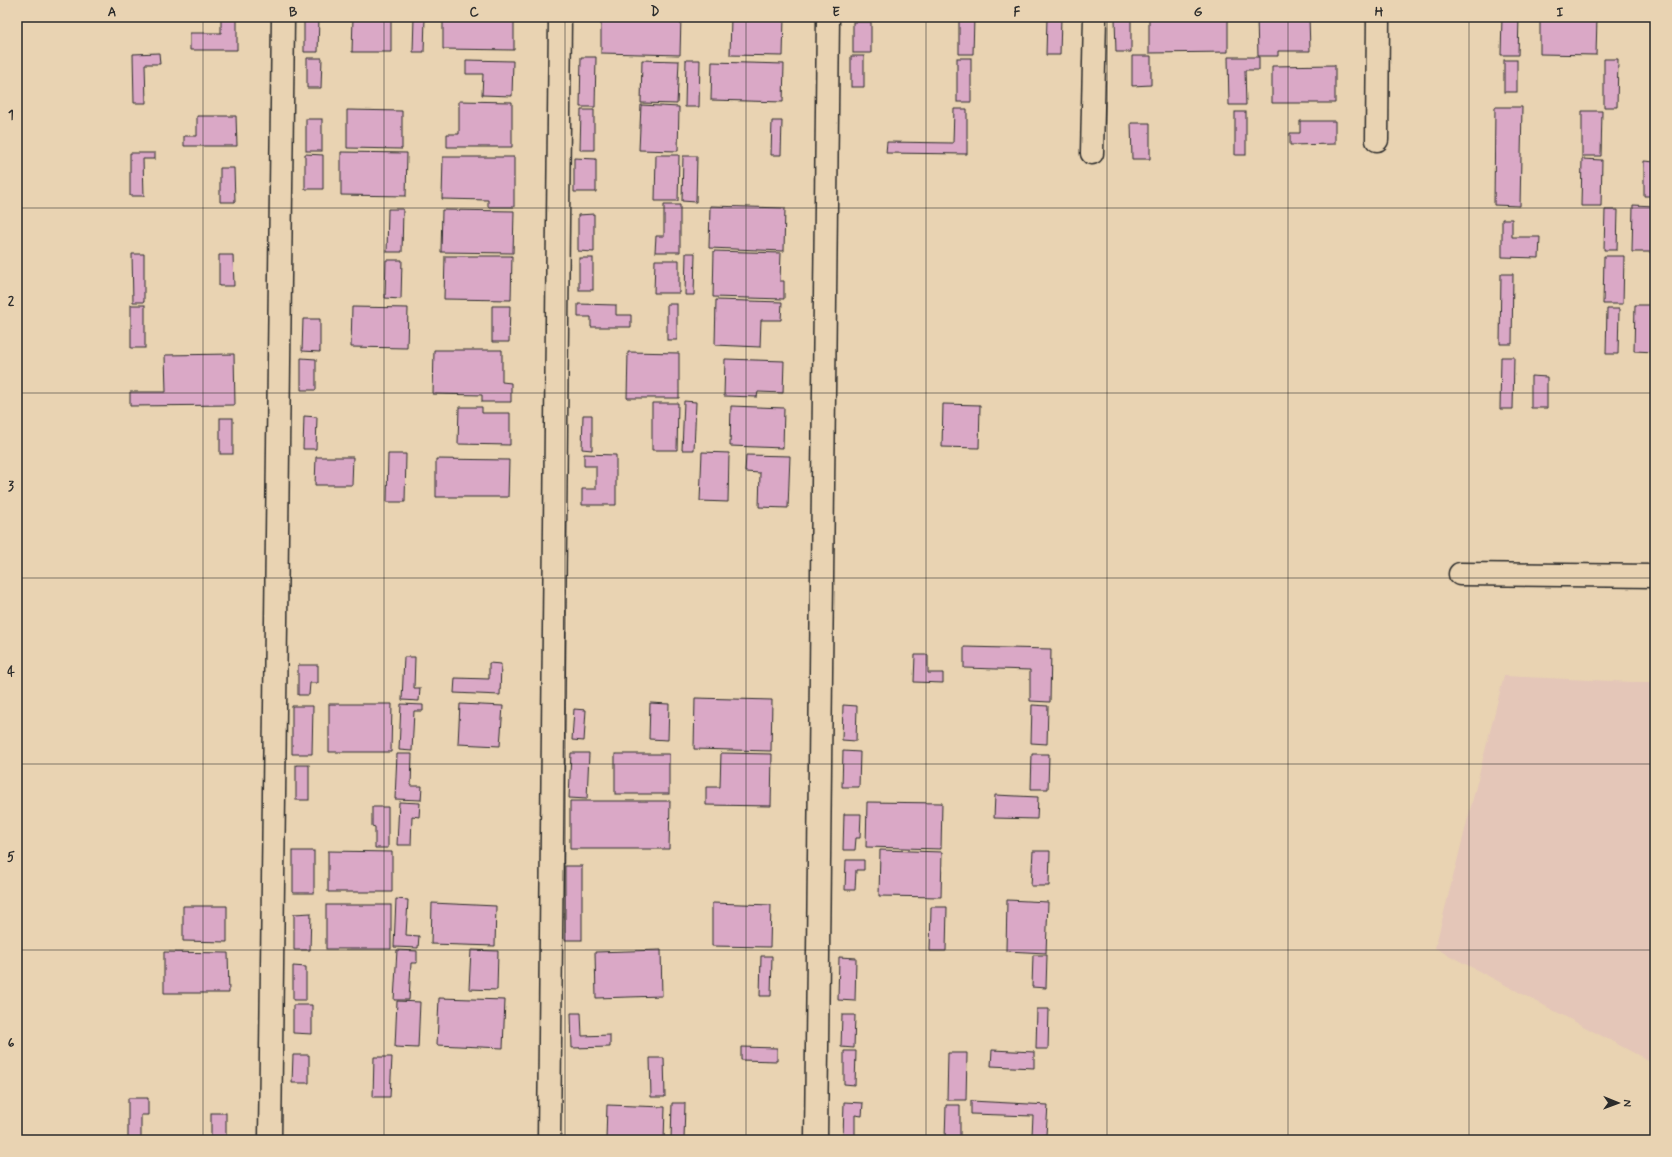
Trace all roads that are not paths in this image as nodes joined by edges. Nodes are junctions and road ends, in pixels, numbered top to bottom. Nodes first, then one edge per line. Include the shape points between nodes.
1 (283, 17) edge
2 (560, 17) edge
3 (828, 17) edge
4 (1095, 17) edge
5 (1378, 17) edge
6 (1377, 140) dead end
7 (1092, 153) dead end
8 (1460, 574) dead end
9 (1655, 576) edge
10 (270, 1140) edge
11 (549, 1140) edge
12 (816, 1140) edge

1 - 10 street
2 - 11 street
3 - 12 street
4 - 7 street
5 - 6 street
8 - 9 street

